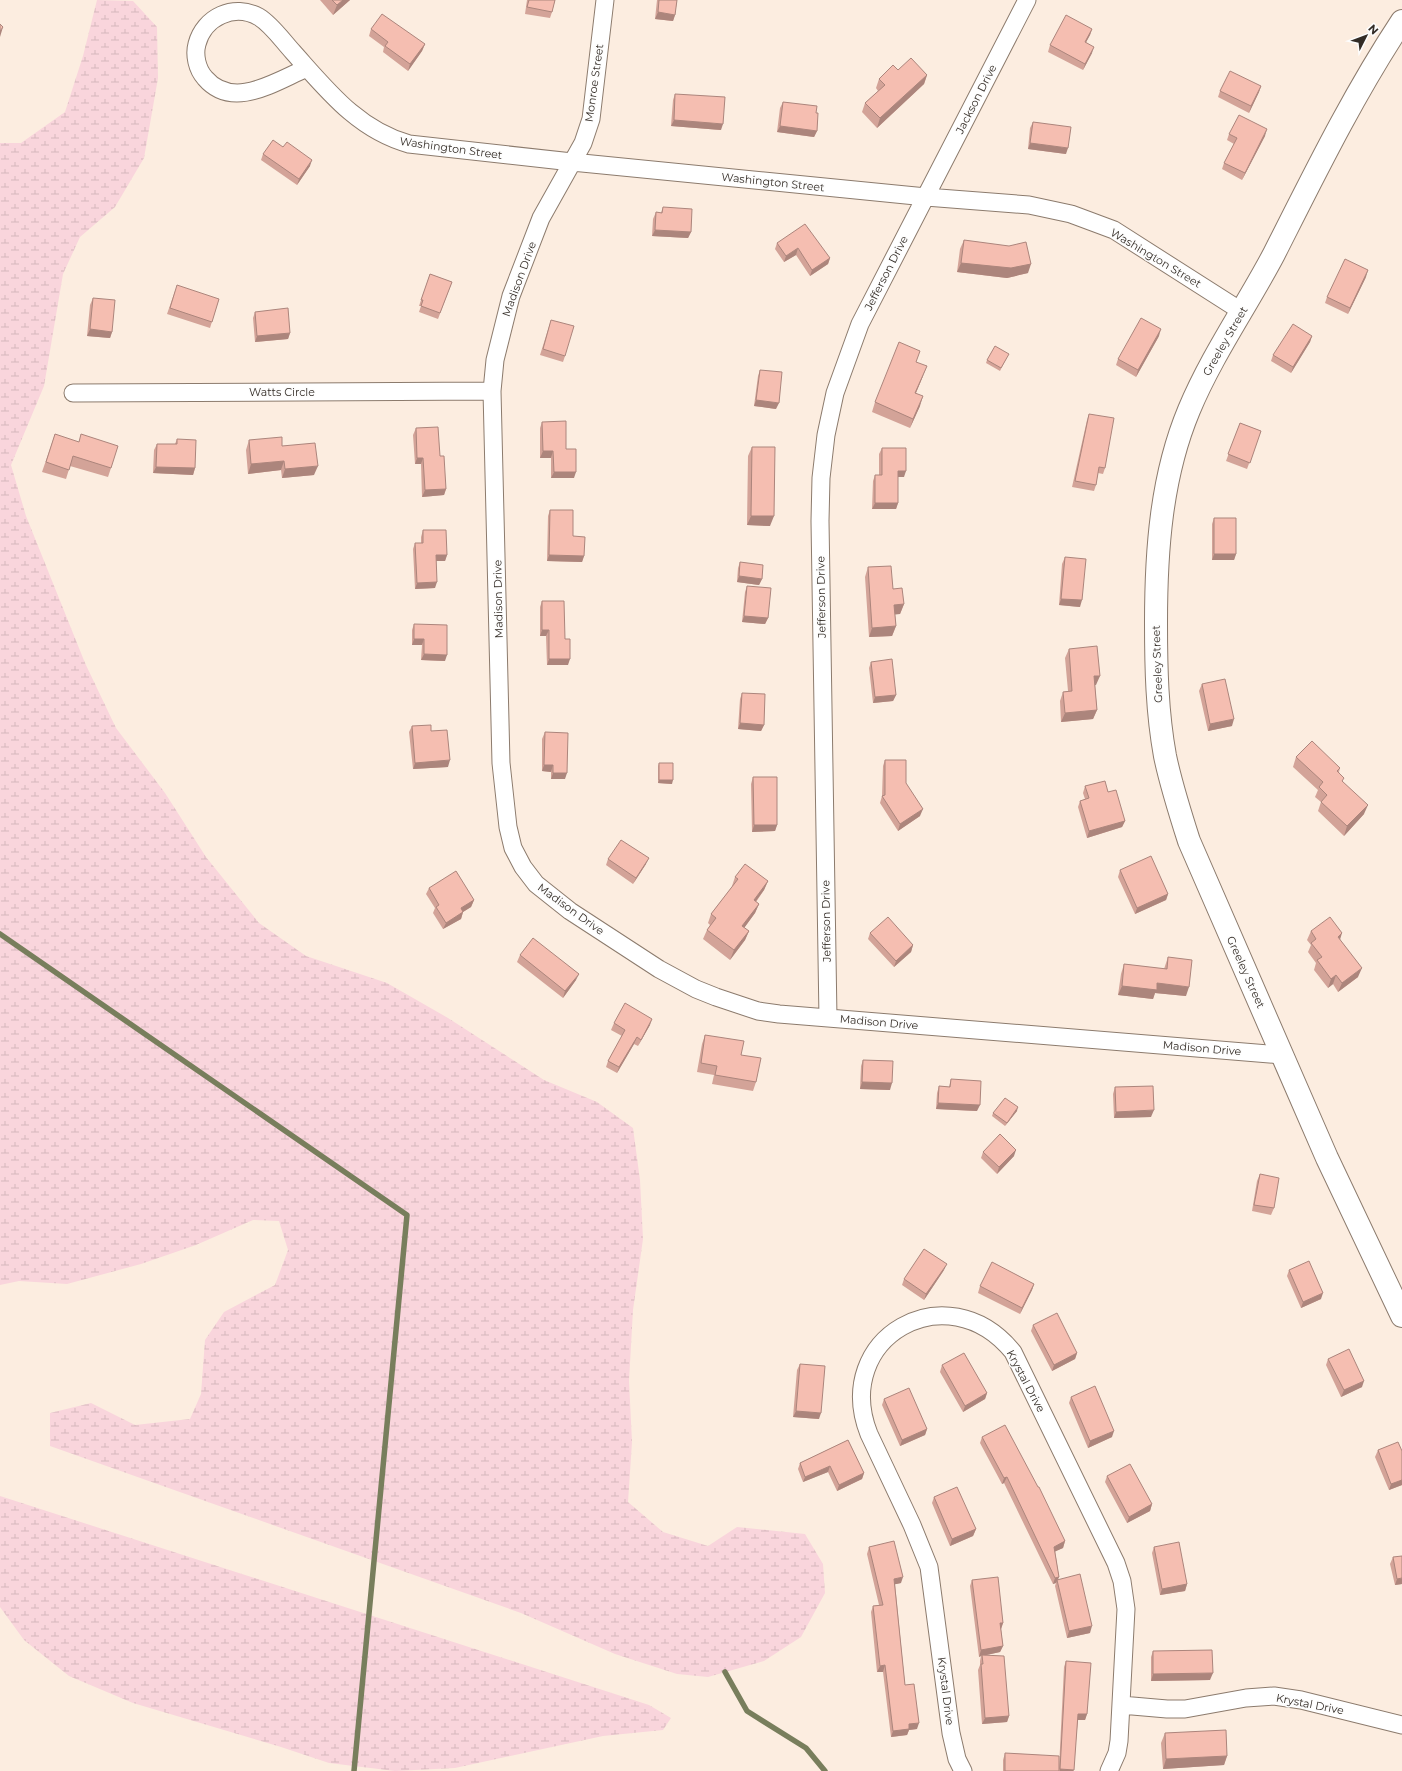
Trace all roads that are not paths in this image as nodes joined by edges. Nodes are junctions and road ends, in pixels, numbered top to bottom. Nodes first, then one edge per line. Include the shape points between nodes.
1 (605, 0) edge
2 (1027, 0) edge
3 (1402, 21) edge
4 (307, 68) junction
5 (572, 162) junction
6 (926, 197) junction
7 (1242, 311) junction
8 (492, 391) junction
9 (73, 393) dead end
10 (828, 1018) junction
11 (1282, 1055) junction
12 (1402, 1316) edge
13 (1121, 1705) junction
14 (1402, 1725) edge
15 (963, 1771) edge
16 (1109, 1771) edge

1 - 5 street, Monroe Street via 591,119 583,143
2 - 6 street, Jackson Drive
3 - 7 street, Greeley Street via 1343,121
4 - 4 street, Washington Street via 246,93 227,93 213,86 203,75 196,56 197,46 205,27 212,20 230,12 241,11 251,13 267,24
4 - 5 street, Washington Street via 353,114 370,128 390,139 409,144
5 - 6 street, Washington Street
5 - 8 street, Madison Drive via 541,218 511,296 495,360
6 - 7 street, Washington Street via 1029,205 1071,214 1114,230
6 - 10 street, Jefferson Drive via 860,324 835,392 826,435 820,521
7 - 11 street, Greeley Street via 1208,367 1174,452 1165,497 1156,583 1156,668 1166,756 1189,841
8 - 9 street, Watts Circle
8 - 10 street, Madison Drive via 501,763 508,827 513,848 522,867 536,884 570,911 696,989 758,1010
10 - 11 street, Madison Drive
11 - 12 street, Greeley Street
13 - 14 street, Krystal Drive via 1185,1708 1274,1696 1301,1700
13 - 15 street, Krystal Drive via 1126,1617 1122,1581 1114,1559 1013,1352 996,1334 963,1317 938,1315 902,1326 888,1337 869,1362 862,1385 862,1410 869,1434 912,1524 929,1568 951,1733 957,1759
13 - 16 street, Krystal Drive via 1117,1753

